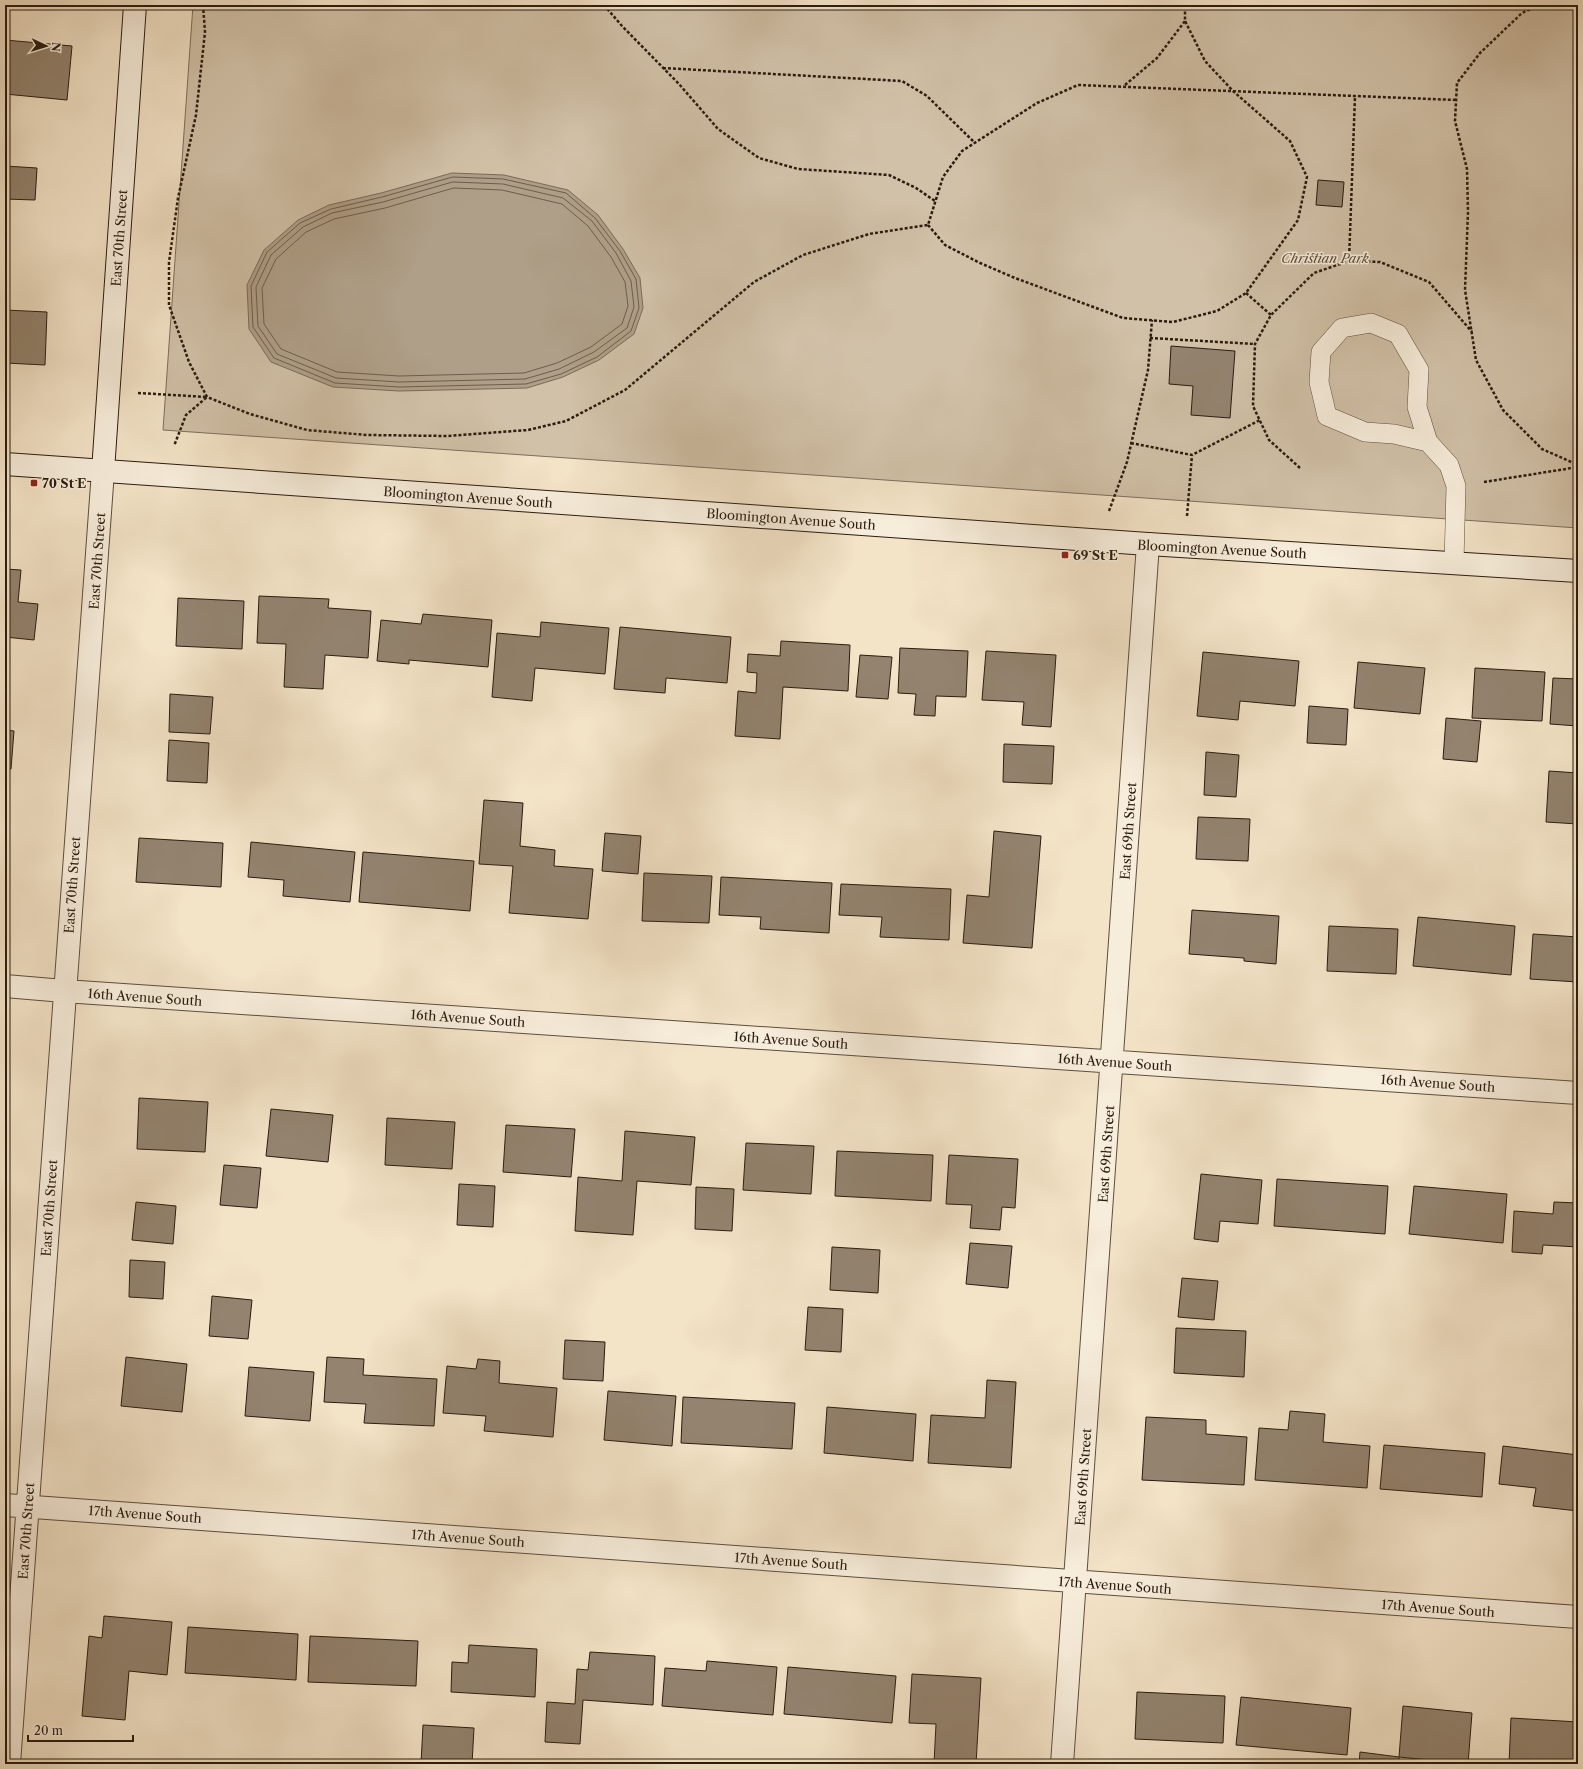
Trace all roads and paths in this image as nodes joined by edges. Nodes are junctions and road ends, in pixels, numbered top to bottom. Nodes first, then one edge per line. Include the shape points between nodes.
1 (135, 5) edge
2 (203, 5) edge
3 (604, 5) edge
4 (1185, 5) edge
5 (1539, 5) edge
6 (1186, 21) junction
7 (663, 68) junction
8 (1124, 86) junction
9 (1232, 92) junction
10 (1356, 96) junction
11 (1456, 100) junction
12 (974, 142) junction
13 (935, 201) junction
14 (928, 225) junction
15 (1349, 261) dead end
16 (1246, 293) junction
17 (1271, 315) dead end
18 (1152, 320) junction
19 (1150, 338) junction
20 (1255, 344) dead end
21 (108, 392) junction
22 (207, 397) junction
23 (1260, 420) dead end
24 (1428, 442) junction
25 (1131, 443) junction
26 (174, 446) dead end
27 (1192, 455) junction
28 (5, 464) edge
29 (1578, 466) edge
30 (103, 471) junction
31 (1456, 486) junction
32 (1105, 541) junction
33 (1148, 544) junction
34 (1184, 547) junction
35 (1454, 562) junction
36 (1578, 571) edge
37 (5, 986) edge
38 (64, 992) junction
39 (1112, 1061) junction
40 (1578, 1093) edge
41 (5, 1505) edge
42 (28, 1506) junction
43 (1076, 1582) junction
44 (1578, 1617) edge
45 (8, 1764) edge
46 (1062, 1764) edge

1 - 21 street, East 70th Street
2 - 22 path via 205,32 196,115 178,198 169,262 169,305 189,362
3 - 7 path
4 - 6 path
5 - 11 path via 1522,13 1480,53 1457,83
6 - 8 path via 1157,58
6 - 9 path via 1205,61
7 - 12 path via 902,81 927,96
7 - 13 path via 718,129 759,158 798,169 889,175
8 - 9 path
8 - 12 path via 1078,85 1037,103
9 - 10 path
9 - 16 path via 1290,141 1307,177 1298,220
10 - 11 path
10 - 15 path
11 - 29 path via 1455,121 1466,169 1468,212 1465,290 1476,360 1503,410 1542,449
12 - 13 path via 962,151 943,177
13 - 14 path
14 - 18 path via 945,245 1015,278 1123,318
14 - 22 path via 869,234 804,255 754,282 625,390 566,421 528,430 447,436 368,436 306,430 250,414
16 - 17 path
16 - 18 path via 1217,311 1173,322
18 - 19 path
19 - 20 path
19 - 25 path via 1148,370
21 - 22 path
21 - 30 street, East 70th Street
22 - 26 path via 186,415
23 - 27 path
24 - 24 lane via 1417,407 1419,370 1398,334 1371,323 1342,328 1321,352 1318,382 1327,416 1365,432 1394,434
24 - 31 lane via 1449,465
25 - 27 path
25 - 32 path via 1127,462 1107,515
27 - 34 path
28 - 30 street, Bloomington Avenue South
29 - 31 path
30 - 32 street, Bloomington Avenue South
30 - 38 street, East 70th Street
31 - 35 lane
32 - 33 street, Bloomington Avenue South
33 - 34 street, Bloomington Avenue South
33 - 39 street, East 69th Street
34 - 35 street, Bloomington Avenue South
35 - 36 street, Bloomington Avenue South
37 - 38 street, 16th Avenue South
38 - 39 street, 16th Avenue South
38 - 42 street, East 70th Street
39 - 40 street, 16th Avenue South
39 - 43 street, East 69th Street
41 - 42 street, 17th Avenue South
42 - 43 street, 17th Avenue South
42 - 45 street, East 70th Street
43 - 44 street, 17th Avenue South
43 - 46 street, East 69th Street

